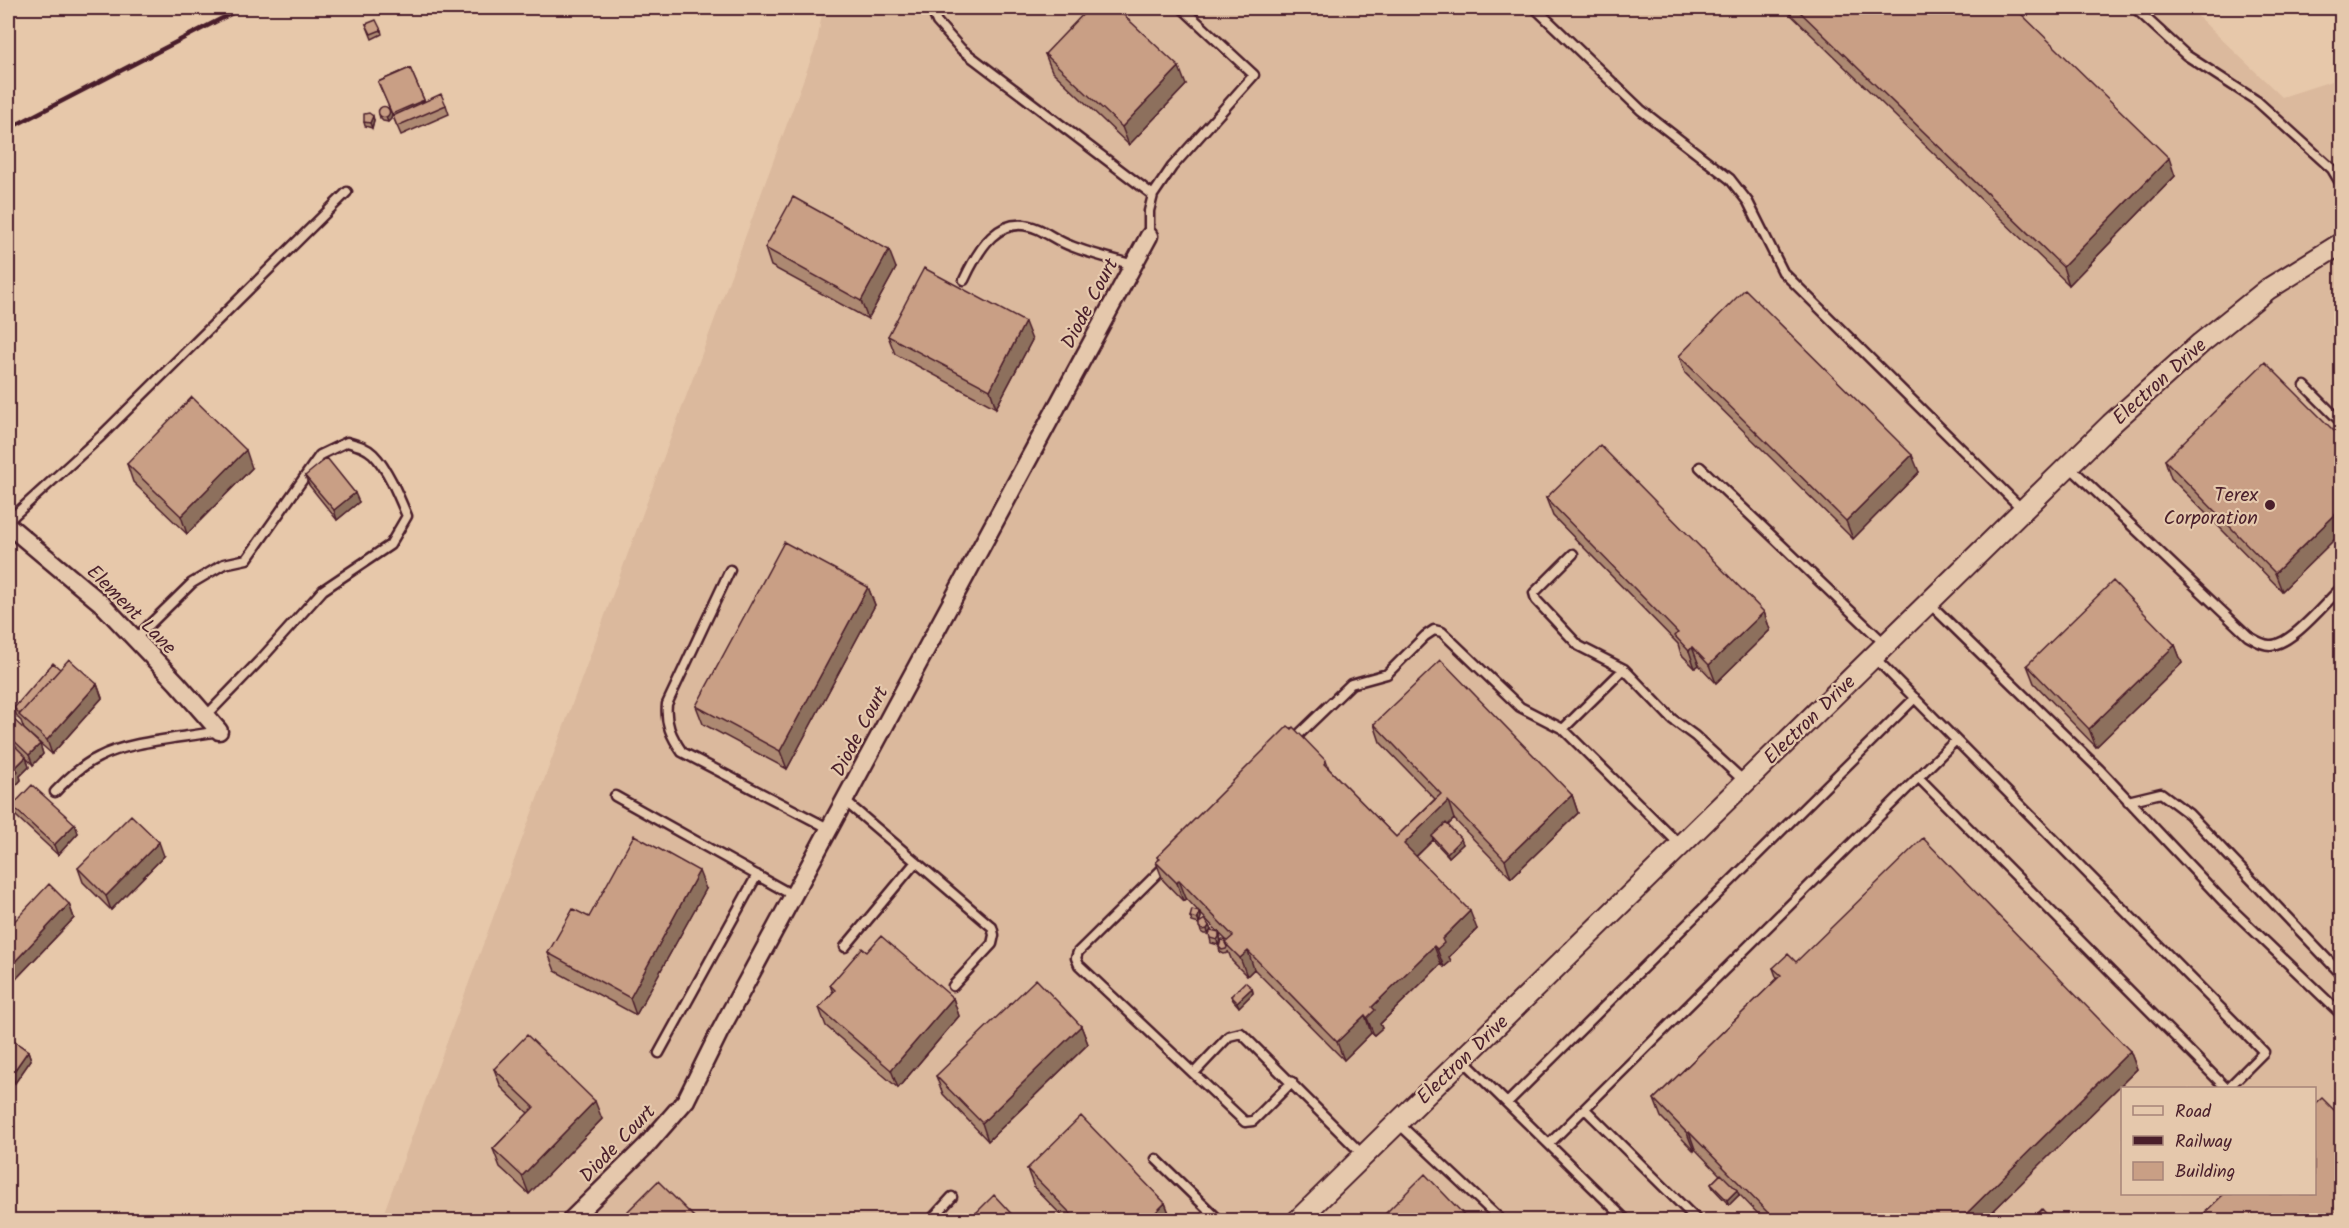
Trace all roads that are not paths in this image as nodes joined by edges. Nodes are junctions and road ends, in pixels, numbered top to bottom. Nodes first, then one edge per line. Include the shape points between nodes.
1 (931, 8) edge
2 (1182, 8) edge
3 (1535, 8) edge
4 (2135, 8) edge
5 (2342, 186) edge
6 (347, 192) dead end
7 (1153, 195) junction
8 (1149, 236) joint
9 (2342, 243) edge
10 (1134, 265) junction
11 (964, 280) dead end
12 (2305, 386) dead end
13 (2342, 423) edge
14 (2069, 465) junction
15 (1700, 467) dead end
16 (2023, 510) junction
17 (8, 523) edge
18 (1573, 554) dead end
19 (730, 570) dead end
20 (2342, 587) edge
21 (1928, 603) junction
22 (135, 639) junction
23 (1880, 650) junction
24 (1623, 669) junction
25 (1915, 698) junction
26 (206, 716) junction
27 (1563, 729) junction
28 (219, 731) joint
29 (1956, 740) junction
30 (1282, 751) edge
31 (1918, 777) junction
32 (1746, 782) junction
33 (55, 792) dead end
34 (615, 796) dead end
35 (2128, 801) junction
36 (846, 802) junction
37 (831, 829) junction
38 (1680, 846) junction
39 (1172, 860) edge
40 (915, 862) junction
41 (757, 875) junction
42 (795, 896) junction
43 (845, 947) dead end
44 (2342, 975) edge
45 (953, 986) dead end
46 (2342, 1016) edge
47 (658, 1053) dead end
48 (1462, 1060) junction
49 (1194, 1073) junction
50 (1292, 1082) junction
51 (2225, 1087) edge
52 (2229, 1087) edge
53 (1507, 1103) junction
54 (1585, 1109) junction
55 (1398, 1123) junction
56 (1549, 1144) junction
57 (1364, 1156) junction
58 (1155, 1159) dead end
59 (952, 1197) dead end
60 (571, 1221) edge
61 (931, 1221) edge
62 (1219, 1221) edge
63 (1298, 1221) edge
64 (1501, 1221) edge
65 (1626, 1221) edge
66 (1697, 1221) edge

1 - 7 lane via 961,49
2 - 7 lane via 1254,75 1172,167
3 - 16 lane via 1641,110 1730,179 1748,202 1783,272
4 - 5 lane via 2186,55 2257,101 2332,169
6 - 17 lane
7 - 8 lane
8 - 10 street, Diode Court
9 - 14 street, Electron Drive via 2268,289 2201,343
10 - 11 lane via 1070,246 1036,228 1007,225 992,234
10 - 36 street, Diode Court
12 - 13 lane
14 - 16 street, Electron Drive
14 - 20 lane via 2258,642 2268,645 2287,640
15 - 23 lane
16 - 21 street, Electron Drive
17 - 22 street, Element Lane via 102,604
18 - 24 lane via 1534,593 1536,600 1580,646
19 - 37 lane via 667,704 669,730 682,752
21 - 23 street, Electron Drive
21 - 35 lane
22 - 26 street, Element Lane
22 - 26 lane via 192,583 224,564 247,559 320,456 347,442 374,454 407,516 390,545 323,590
23 - 25 lane
23 - 32 street, Electron Drive
24 - 27 lane
24 - 32 lane via 1672,719
25 - 29 lane
25 - 53 lane
26 - 28 street, Element Lane
27 - 30 lane via 1520,706 1442,632 1434,630 1387,674 1351,684
27 - 38 lane
28 - 33 lane via 99,756
29 - 31 lane
29 - 52 lane via 2264,1052
31 - 51 lane
31 - 54 lane
32 - 38 street, Electron Drive
34 - 41 lane
35 - 44 lane via 2161,793 2189,814
35 - 46 lane via 2222,900
36 - 37 street, Diode Court
36 - 40 lane
37 - 42 street, Diode Court
38 - 48 street, Electron Drive
39 - 49 lane via 1076,958
40 - 43 lane
40 - 45 lane via 992,927 992,944
41 - 42 lane
41 - 47 lane
42 - 60 street, Diode Court via 686,1100
48 - 53 lane
48 - 55 street, Electron Drive
49 - 50 lane via 1249,1123
49 - 50 lane via 1229,1036 1241,1032
50 - 57 lane
53 - 56 lane
54 - 56 lane
54 - 66 lane
55 - 57 street, Electron Drive
55 - 64 lane
56 - 65 lane
57 - 63 street, Electron Drive
58 - 62 lane
59 - 61 lane

